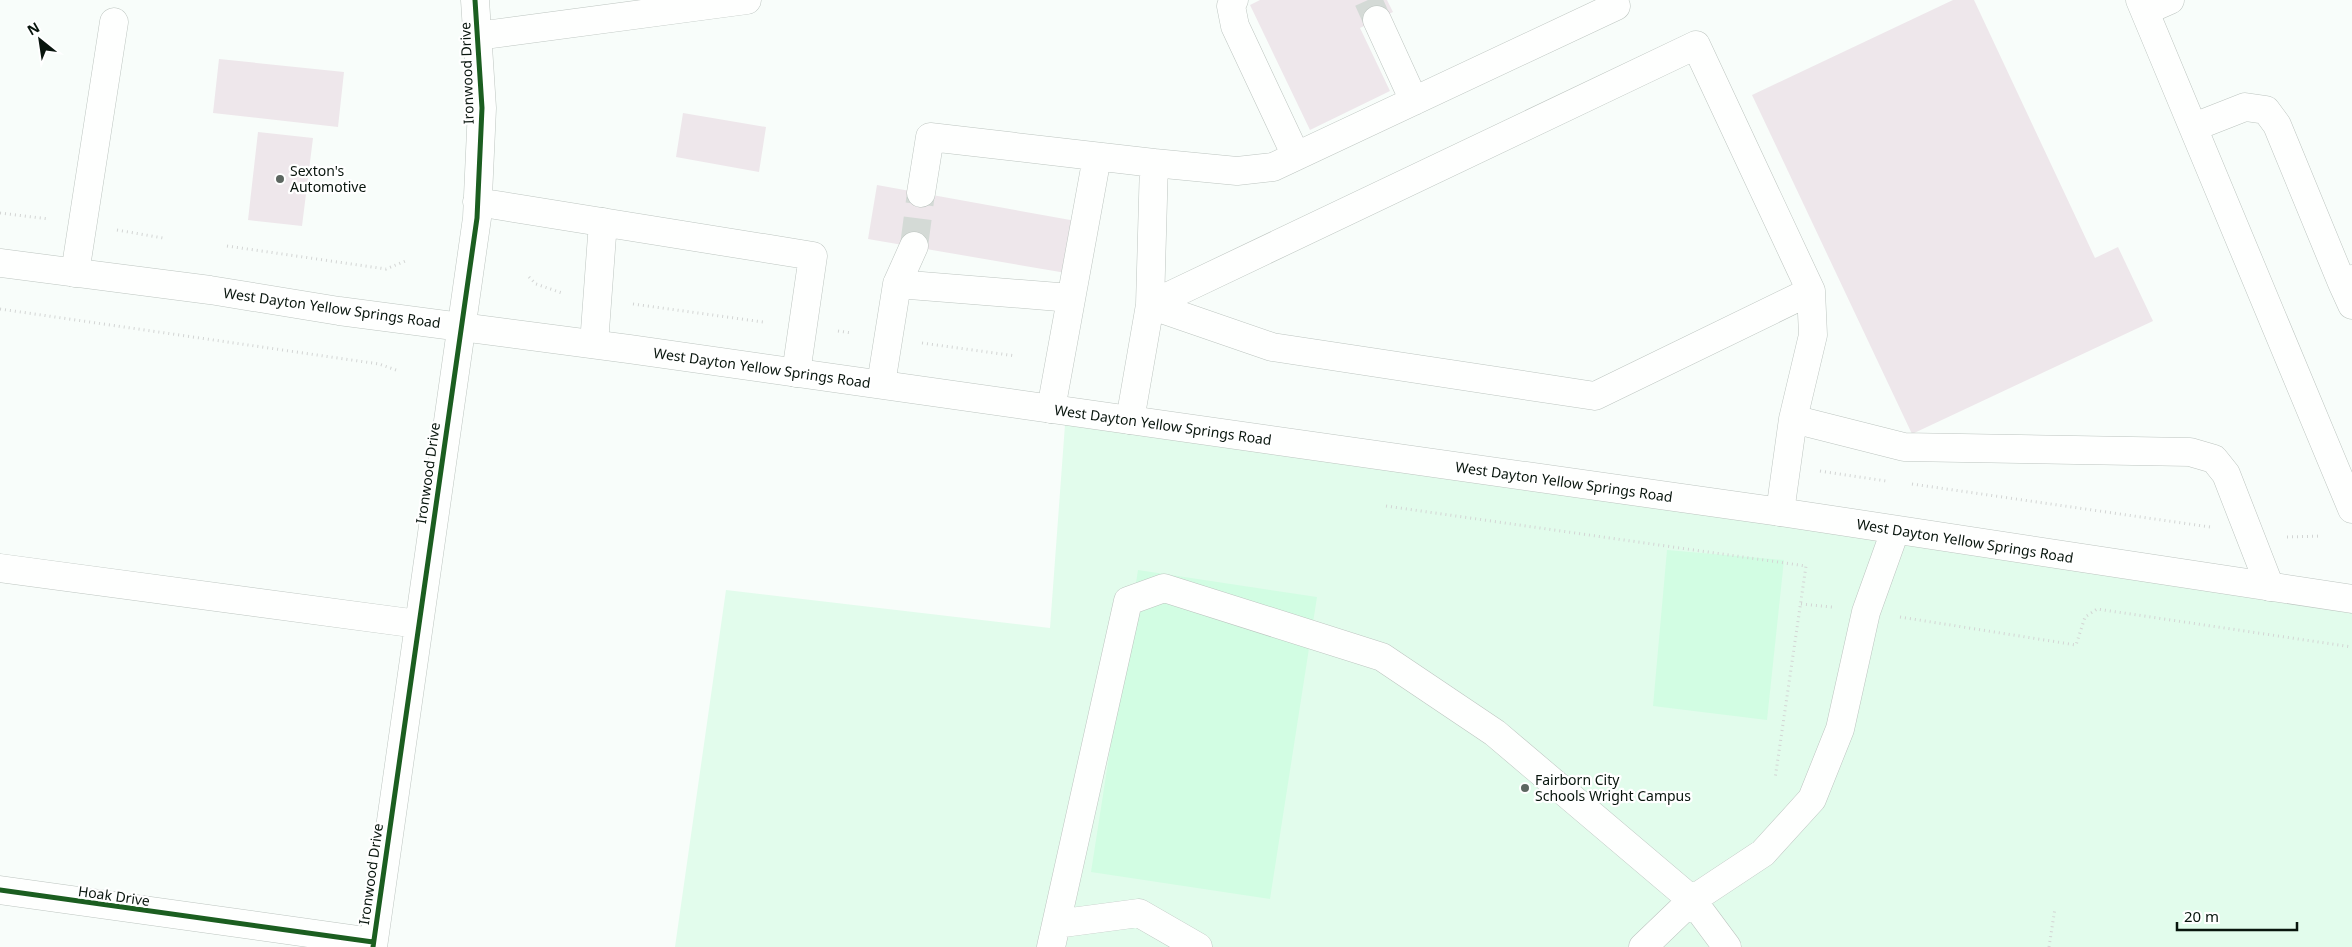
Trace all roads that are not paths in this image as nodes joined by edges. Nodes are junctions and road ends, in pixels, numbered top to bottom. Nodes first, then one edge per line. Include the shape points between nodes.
1 (475, 0) edge
2 (747, 0) edge
3 (1234, 0) edge
4 (2170, 0) edge
5 (1616, 6) dead end
6 (2143, 6) edge
7 (1377, 20) tunnel mouth
8 (114, 22) dead end
9 (477, 36) junction
10 (1414, 101) junction
11 (2194, 127) junction
12 (1296, 156) junction
13 (1097, 157) junction
14 (1154, 163) junction
15 (921, 193) tunnel mouth
16 (477, 202) junction
17 (603, 222) junction
18 (914, 246) tunnel mouth
19 (0, 263) edge
20 (75, 273) junction
21 (898, 284) junction
22 (2349, 289) edge
23 (1811, 291) junction
24 (1071, 298) junction
25 (1150, 304) junction
26 (460, 326) junction
27 (594, 344) junction
28 (796, 373) junction
29 (882, 384) junction
30 (1051, 409) junction
31 (1793, 418) junction
32 (1130, 420) junction
33 (2352, 509) edge
34 (1780, 512) junction
35 (1895, 531) junction
36 (0, 568) edge
37 (2270, 587) junction
38 (2352, 599) edge
39 (418, 624) junction
40 (0, 890) edge
41 (1692, 900) junction
42 (1054, 936) edge
43 (373, 945) edge
44 (1198, 947) edge
45 (1643, 947) edge
46 (1728, 947) edge

1 - 9 main road, Ironwood Drive
2 - 9 main road
3 - 12 main road via 1231,6 1235,26
4 - 6 main road
5 - 10 main road
6 - 11 main road
7 - 10 main road
8 - 20 main road
9 - 16 main road, Ironwood Drive via 482,108
10 - 12 main road
11 - 22 main road via 2245,107 2266,110 2277,125
11 - 33 main road
12 - 14 main road via 1274,166 1237,170
13 - 14 main road
13 - 15 main road via 930,137
13 - 24 main road
14 - 25 main road
16 - 17 main road
16 - 26 main road, Ironwood Drive
17 - 27 main road
17 - 28 main road via 813,256
18 - 21 main road
19 - 20 main road, West Dayton Yellow Springs Road
20 - 26 main road, West Dayton Yellow Springs Road
21 - 24 main road
21 - 29 main road
23 - 25 main road via 1595,396 1272,347
23 - 25 main road via 1696,45
23 - 31 main road via 1814,335
24 - 30 main road
25 - 32 main road
26 - 27 main road, West Dayton Yellow Springs Road
26 - 39 main road, Ironwood Drive
27 - 28 main road, West Dayton Yellow Springs Road
28 - 29 main road, West Dayton Yellow Springs Road
29 - 30 main road, West Dayton Yellow Springs Road
30 - 32 main road, West Dayton Yellow Springs Road
31 - 34 main road
31 - 37 main road via 1904,448 2190,452 2214,459 2226,474
32 - 34 main road, West Dayton Yellow Springs Road
34 - 35 main road, West Dayton Yellow Springs Road
35 - 37 main road, West Dayton Yellow Springs Road
35 - 41 main road via 1866,612 1840,729 1812,799 1763,853
36 - 39 main road
37 - 38 main road, West Dayton Yellow Springs Road
39 - 43 main road, Ironwood Drive
40 - 43 main road, Hoak Drive
41 - 42 main road via 1494,733 1382,657 1164,588 1128,601
41 - 45 main road
41 - 46 main road
42 - 44 main road via 1139,913

